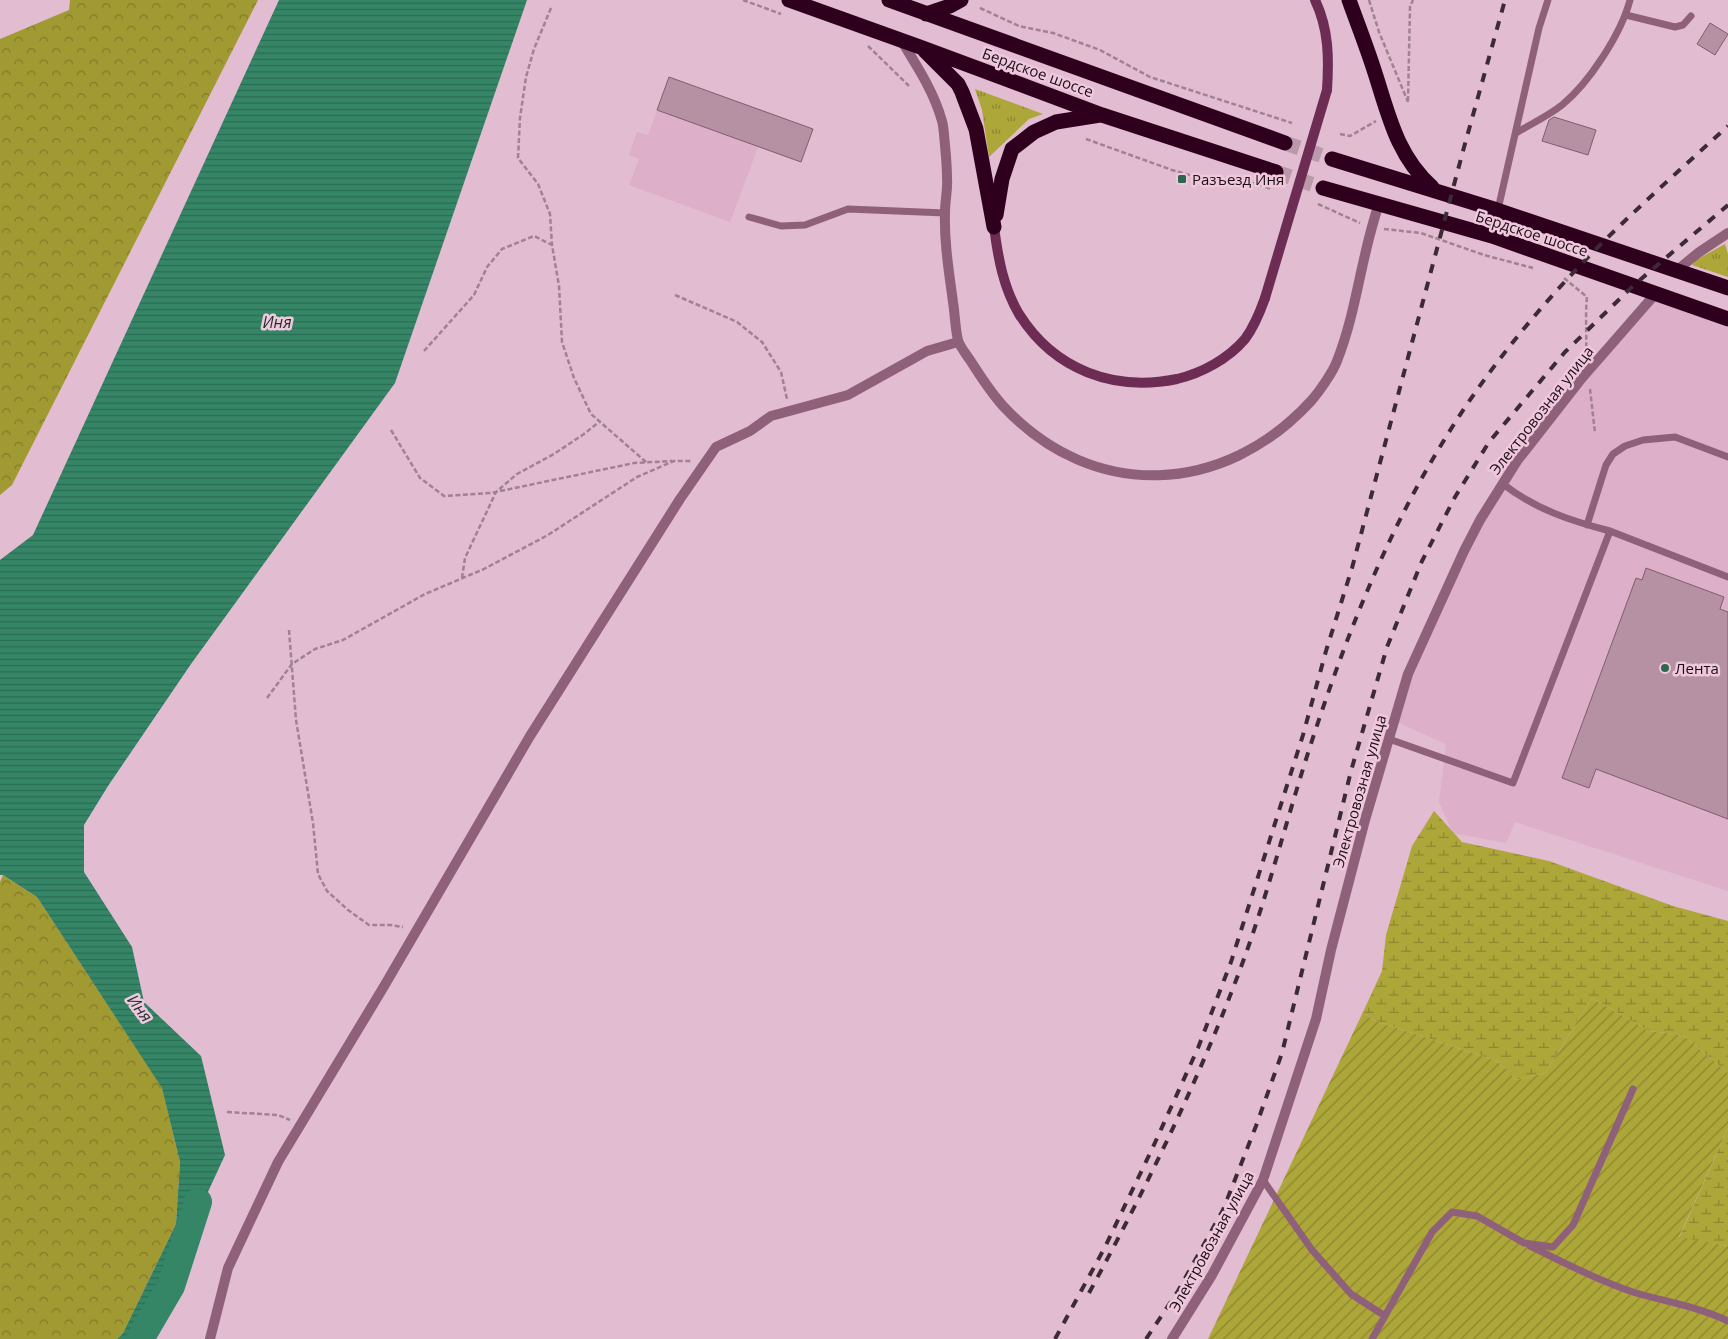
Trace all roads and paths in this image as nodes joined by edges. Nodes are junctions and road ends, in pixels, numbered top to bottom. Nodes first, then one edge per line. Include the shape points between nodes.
1 (742, 0) edge
2 (789, 0) edge
3 (888, 0) edge
4 (960, 0) edge
5 (1315, 0) edge
6 (1349, 0) edge
7 (1369, 0) edge
8 (1413, 0) edge
9 (1548, 0) edge
10 (1630, 0) edge
11 (551, 8) dead end
12 (980, 8) dead end
13 (926, 14) junction
14 (1626, 15) junction
15 (788, 16) dead end
16 (1692, 16) dead end
17 (901, 40) junction
18 (861, 43) dead end
19 (920, 47) junction
20 (909, 86) dead end
21 (1102, 115) junction
22 (1384, 117) dead end
23 (1292, 123) dead end
24 (1516, 133) junction
25 (1340, 134) dead end
26 (1086, 139) dead end
27 (1286, 143) tunnel mouth
28 (1332, 159) tunnel mouth
29 (1276, 172) tunnel mouth
30 (1323, 188) tunnel mouth
31 (1271, 189) dead end
32 (1435, 190) junction
33 (1318, 204) dead end
34 (1379, 204) junction
35 (1497, 210) junction
36 (945, 212) junction
37 (749, 217) dead end
38 (994, 227) junction
39 (1370, 228) junction
40 (1728, 233) edge
41 (1492, 236) junction
42 (552, 245) junction
43 (1540, 270) dead end
44 (1676, 271) junction
45 (1559, 274) dead end
46 (1728, 288) edge
47 (1657, 292) junction
48 (676, 295) dead end
49 (1728, 319) edge
50 (958, 342) junction
51 (424, 351) dead end
52 (1586, 357) dead end
53 (1582, 378) junction
54 (790, 410) junction
55 (599, 422) junction
56 (391, 430) dead end
57 (1595, 433) dead end
58 (1728, 457) edge
59 (674, 461) junction
60 (705, 461) junction
61 (646, 462) junction
62 (1503, 484) junction
63 (496, 492) junction
64 (1587, 525) junction
65 (1610, 532) junction
66 (1728, 577) edge
67 (462, 578) junction
68 (289, 630) dead end
69 (292, 664) junction
70 (267, 698) dead end
71 (1389, 739) junction
72 (417, 929) junction
73 (1633, 1089) dead end
74 (228, 1112) dead end
75 (301, 1124) junction
76 (1263, 1180) junction
77 (1524, 1243) junction
78 (1386, 1316) junction
79 (1728, 1321) edge
80 (210, 1339) edge
81 (1172, 1339) edge
82 (1372, 1339) edge

1 - 15 path
2 - 17 highway, Бердское шоссе
3 - 13 highway, Бердское шоссе
4 - 13 highway
5 - 38 main road, bridge via 1326,35 1329,62 1327,90 1265,298 1245,339 1227,356 1186,377 1142,384 1101,378 1064,360 1041,341 1019,314 998,259
6 - 32 highway via 1396,138 1419,176
7 - 8 path via 1408,102 1410,7
9 - 24 lane
10 - 14 lane
11 - 42 path via 526,77 518,158 538,184 550,214
12 - 23 path via 1019,26 1053,33 1100,50 1150,76
13 - 27 highway, Бердское шоссе
14 - 16 lane via 1675,27 1683,25
14 - 24 lane via 1594,71 1562,105
17 - 19 highway, Бердское шоссе
17 - 36 street via 931,90 943,123 948,179
18 - 20 path via 870,46
19 - 21 highway, Бердское шоссе
19 - 38 highway via 958,84 962,92 976,129
21 - 29 highway, Бердское шоссе
21 - 38 highway via 1056,122 1034,132 1012,149 1002,178
22 - 25 path via 1350,136
24 - 35 lane
26 - 31 path via 1224,185 1255,183
28 - 32 highway, Бердское шоссе
30 - 34 highway, Бердское шоссе
32 - 35 highway, Бердское шоссе
33 - 39 path
34 - 39 street
34 - 41 highway, Бердское шоссе
35 - 41 lane
35 - 44 highway, Бердское шоссе
36 - 37 lane via 848,209 805,225 781,226
36 - 50 street
39 - 43 path via 1421,233
39 - 50 street via 1337,363 1312,400 1281,430 1254,448 1223,463 1189,473 1141,476 1083,462 1058,451 1015,419 990,392
40 - 44 street
41 - 47 highway, Бердское шоссе
42 - 51 path via 534,236 502,249 487,267 474,294
42 - 55 path via 559,286 562,342 574,378 591,414
44 - 46 highway, Бердское шоссе
45 - 52 path via 1587,297
47 - 49 highway, Бердское шоссе
47 - 53 street, Электровозная улица
48 - 54 path via 737,322 762,342 781,372
50 - 54 street via 927,351 848,396
53 - 57 path via 1589,385
53 - 62 street, Электровозная улица via 1517,461
54 - 60 street via 772,416 716,447
55 - 61 path
55 - 63 path via 562,449 517,474
56 - 63 path via 420,478 444,496
58 - 64 lane via 1675,437 1643,440 1625,446 1613,454 1606,465
59 - 60 path
59 - 61 path
59 - 67 path via 637,477 548,534
60 - 72 street via 530,736
61 - 63 path
62 - 64 lane via 1520,498 1554,515
62 - 71 street, Электровозная улица via 1464,551 1412,665
63 - 67 path via 465,558
64 - 65 lane
65 - 66 lane
65 - 71 lane via 1514,783
67 - 69 path via 343,640 315,649
68 - 69 path
69 - 70 path
69 - 72 path via 296,720 318,874 327,890 368,925
71 - 76 street, Электровозная улица via 1331,950 1316,1019
72 - 75 street
73 - 77 lane via 1573,1225 1553,1247
74 - 75 path via 278,1114
75 - 80 street via 278,1162 228,1268
76 - 78 lane via 1312,1250 1351,1294
76 - 81 street, Электровозная улица via 1212,1276
77 - 78 lane via 1477,1216 1452,1212 1432,1232
77 - 79 lane via 1587,1274
78 - 82 lane

